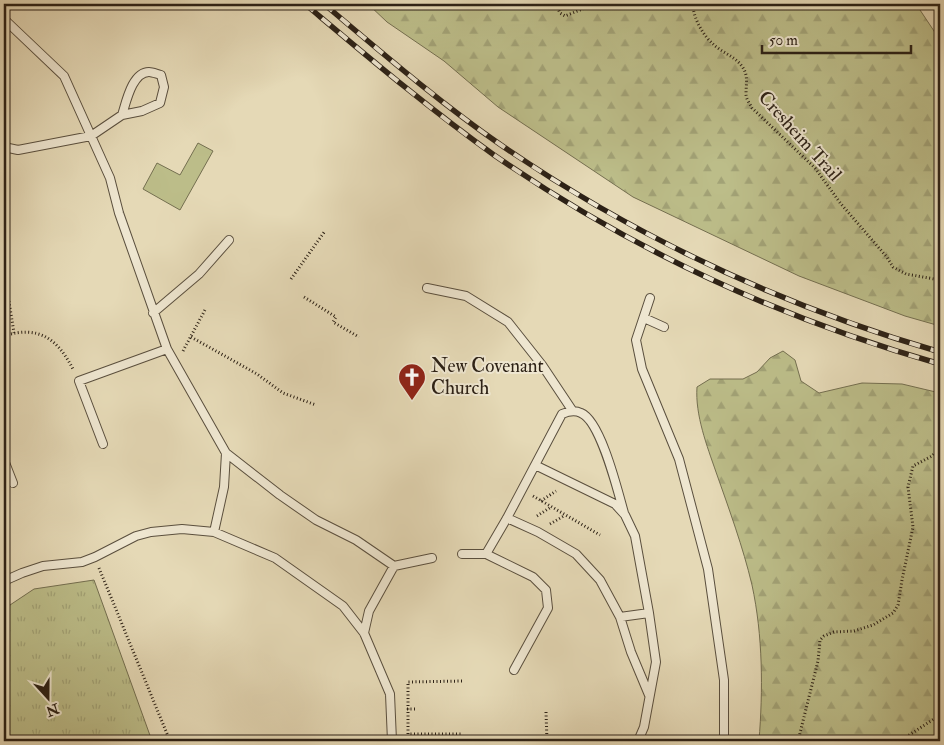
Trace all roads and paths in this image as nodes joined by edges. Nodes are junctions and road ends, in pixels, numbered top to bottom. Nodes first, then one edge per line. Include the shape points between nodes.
1 (556, 4) edge
2 (595, 4) edge
3 (692, 4) edge
4 (4, 19) edge
5 (122, 115) junction
6 (91, 136) junction
7 (4, 147) edge
8 (325, 231) dead end
9 (229, 240) dead end
10 (4, 270) edge
11 (291, 279) dead end
12 (940, 280) edge
13 (427, 288) dead end
14 (304, 297) dead end
15 (650, 298) dead end
16 (206, 308) dead end
17 (153, 313) junction
18 (644, 318) junction
19 (664, 327) dead end
20 (14, 333) junction
21 (4, 336) edge
22 (191, 337) junction
23 (359, 337) dead end
24 (167, 349) junction
25 (176, 364) junction
26 (79, 381) junction
27 (316, 405) dead end
28 (572, 410) junction
29 (103, 444) dead end
30 (940, 447) edge
31 (226, 453) junction
32 (4, 460) edge
33 (535, 465) junction
34 (14, 483) dead end
35 (530, 495) dead end
36 (625, 515) junction
37 (507, 518) junction
38 (214, 532) junction
39 (600, 535) dead end
40 (462, 554) dead end
41 (486, 554) junction
42 (432, 558) dead end
43 (394, 566) junction
44 (101, 571) dead end
45 (4, 581) edge
46 (649, 613) junction
47 (620, 617) junction
48 (364, 633) junction
49 (514, 670) dead end
50 (462, 681) dead end
51 (650, 696) junction
52 (407, 709) junction
53 (416, 709) dead end
54 (546, 712) dead end
55 (940, 716) edge
56 (462, 734) dead end
57 (170, 741) edge
58 (392, 741) edge
59 (547, 741) edge
60 (638, 741) edge
61 (724, 741) edge
62 (798, 741) edge
63 (900, 741) edge

1 - 2 path via 560,13 566,16
3 - 12 path, Cresheim Trail via 703,33 740,63 746,72 746,96 752,108 814,168 893,267 906,274
4 - 6 lane via 64,76
5 - 5 lane via 160,103 164,87 161,75 148,72 138,76
5 - 6 lane
6 - 7 lane via 18,150
6 - 17 lane via 110,178
8 - 11 path
9 - 17 lane via 199,274
10 - 20 path
13 - 28 lane via 466,296 508,322
14 - 23 path via 336,317 333,322
15 - 18 lane
16 - 22 path
17 - 24 lane
18 - 19 lane
18 - 61 lane via 636,340 642,369 679,459 708,569 724,680
20 - 21 path
20 - 26 path via 42,334 66,355
22 - 25 path
22 - 27 path via 257,374 283,393
24 - 25 lane
24 - 26 lane
25 - 31 lane
26 - 29 lane
28 - 33 lane via 562,414
28 - 36 lane via 583,413 595,427
30 - 62 path via 932,456 913,466 910,476 908,487 914,527 898,605 893,613 873,625 854,631 834,632 820,640 818,661
31 - 38 lane via 224,488
31 - 43 lane via 316,520 356,540
32 - 34 lane
33 - 36 lane via 615,504
33 - 37 lane
35 - 39 path
36 - 46 lane via 634,536
37 - 41 lane
37 - 47 lane via 576,554 600,580
38 - 45 lane via 182,529 151,532 136,536 95,558 43,566
38 - 48 lane via 275,558 343,606
40 - 41 lane
41 - 49 lane via 533,577 546,590 548,608
42 - 43 lane
43 - 48 lane via 369,611
44 - 57 path
46 - 47 lane
46 - 51 lane via 656,662
47 - 51 lane
48 - 58 lane via 390,694
50 - 52 path via 408,682
51 - 60 lane
52 - 53 path
52 - 56 path via 408,734
54 - 59 path
55 - 63 path

